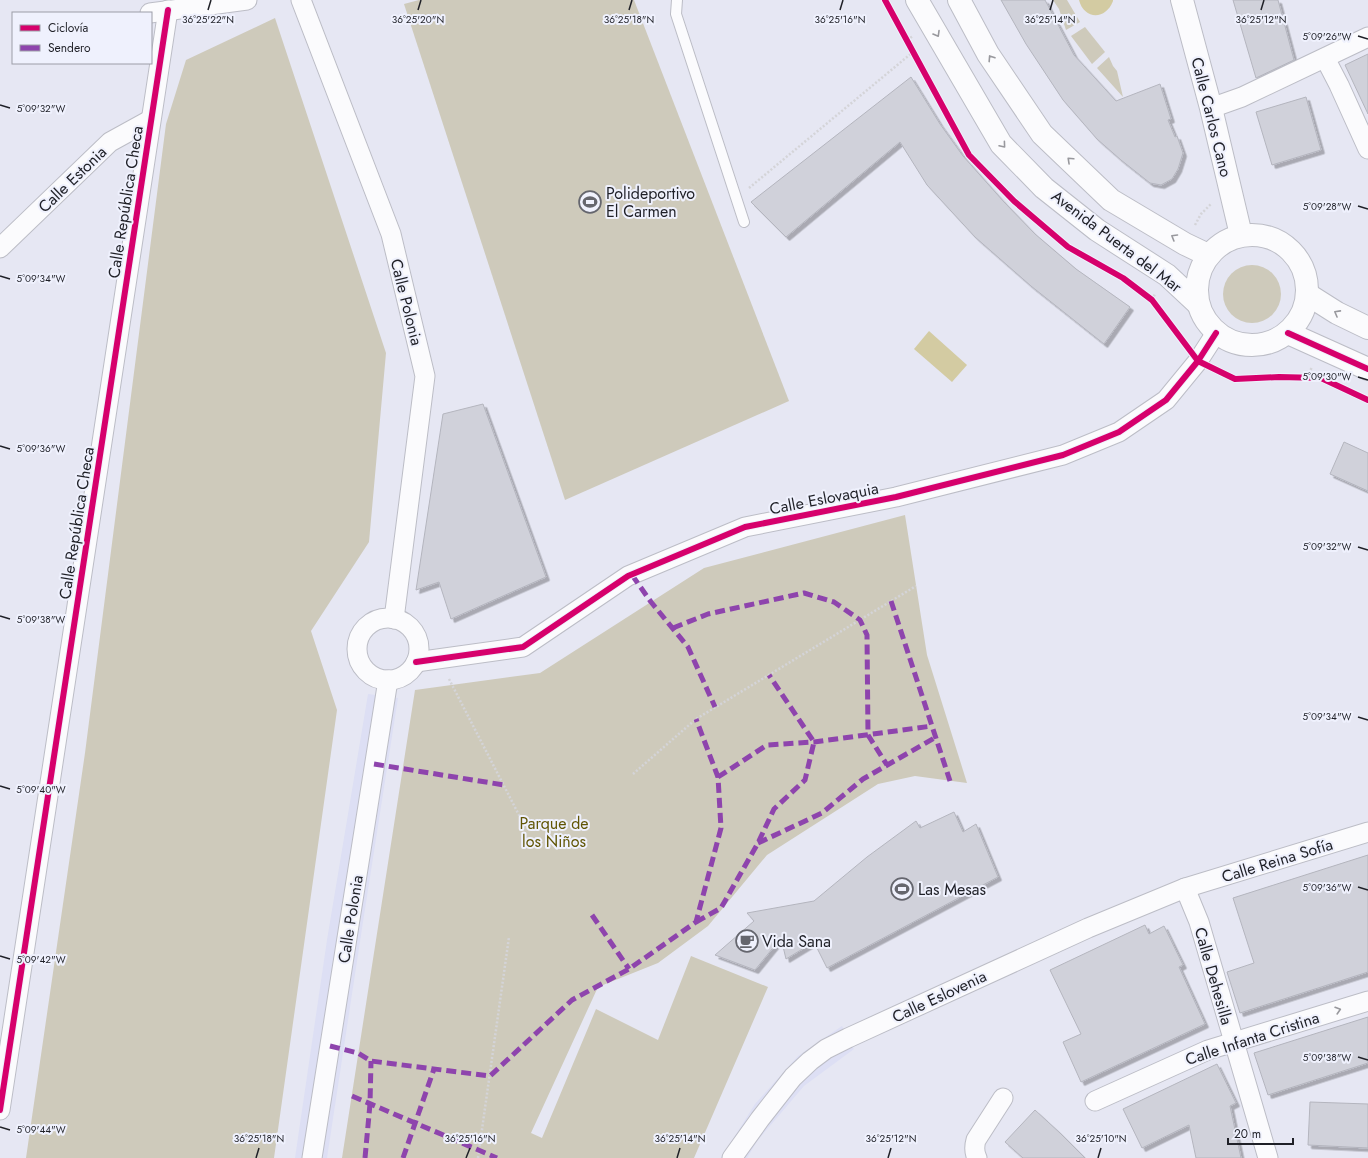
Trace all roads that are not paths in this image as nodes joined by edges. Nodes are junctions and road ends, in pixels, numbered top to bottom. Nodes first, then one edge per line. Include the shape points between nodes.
1 (247, 0) edge
2 (301, 0) edge
3 (677, 0) edge
4 (917, 0) edge
5 (959, 0) edge
6 (1182, 0) edge
7 (159, 12) edge
8 (1368, 36) edge
9 (1325, 58) junction
10 (1211, 108) junction
11 (150, 120) junction
12 (1368, 149) edge
13 (744, 222) dead end
14 (1241, 235) junction
15 (0, 248) edge
16 (1208, 255) junction
17 (1307, 294) junction
18 (1197, 303) junction
19 (1368, 328) edge
20 (1216, 333) junction
21 (1288, 333) junction
22 (1368, 369) edge
23 (394, 619) junction
24 (416, 662) junction
25 (388, 680) junction
26 (1368, 832) edge
27 (1185, 888) junction
28 (1368, 1001) edge
29 (1233, 1042) junction
30 (1003, 1098) dead end
31 (1095, 1101) dead end
32 (0, 1110) edge
33 (312, 1158) edge
34 (732, 1158) edge
35 (977, 1158) edge
36 (1268, 1158) edge

1 - 7 street
2 - 23 street, Calle Polonia via 390,234 425,376
3 - 13 lane via 676,14
4 -> 18 main road, Avenida Puerta del Mar via 1001,144 1044,188 1097,230 1167,275
16 -> 5 main road, Avenida Puerta del Mar via 1111,200 1042,134 988,54
6 - 10 main road, Calle Carlos Cano
7 - 11 street, Calle República Checa
8 - 9 street
9 - 10 street via 1242,97
9 - 12 street
10 - 14 main road, Calle Carlos Cano
11 - 15 street, Calle Estonia via 110,142
11 - 32 street, Calle República Checa
14 - 16 main road via 1223,242
14 - 17 main road via 1261,235 1278,241 1296,256 1305,274
16 - 18 main road via 1200,270 1196,286
19 -> 17 main road
17 - 21 main road via 1301,315
18 - 20 main road via 1204,320
20 - 21 main road via 1233,343 1252,346 1271,342
20 - 24 street, Calle Eslovaquia via 1198,361 1166,400 1112,435 1063,455 896,497 745,527 628,576 523,647
21 - 22 main road
23 - 24 street via 410,627 415,635 418,644
23 - 25 street via 374,621 366,627 357,646 361,666 368,673
24 - 25 street via 405,675
25 - 33 street, Calle Polonia
26 - 27 street, Calle Reina Sofía
27 - 29 street, Calle Dehesilla via 1199,922
27 - 34 street, Calle Eslovenia via 1088,928 826,1049 793,1078
29 -> 28 street, Calle Infanta Cristina
29 - 31 street, Calle Infanta Cristina via 1208,1050
29 - 36 street, Calle Dehesilla
30 - 35 street via 976,1140 974,1152

